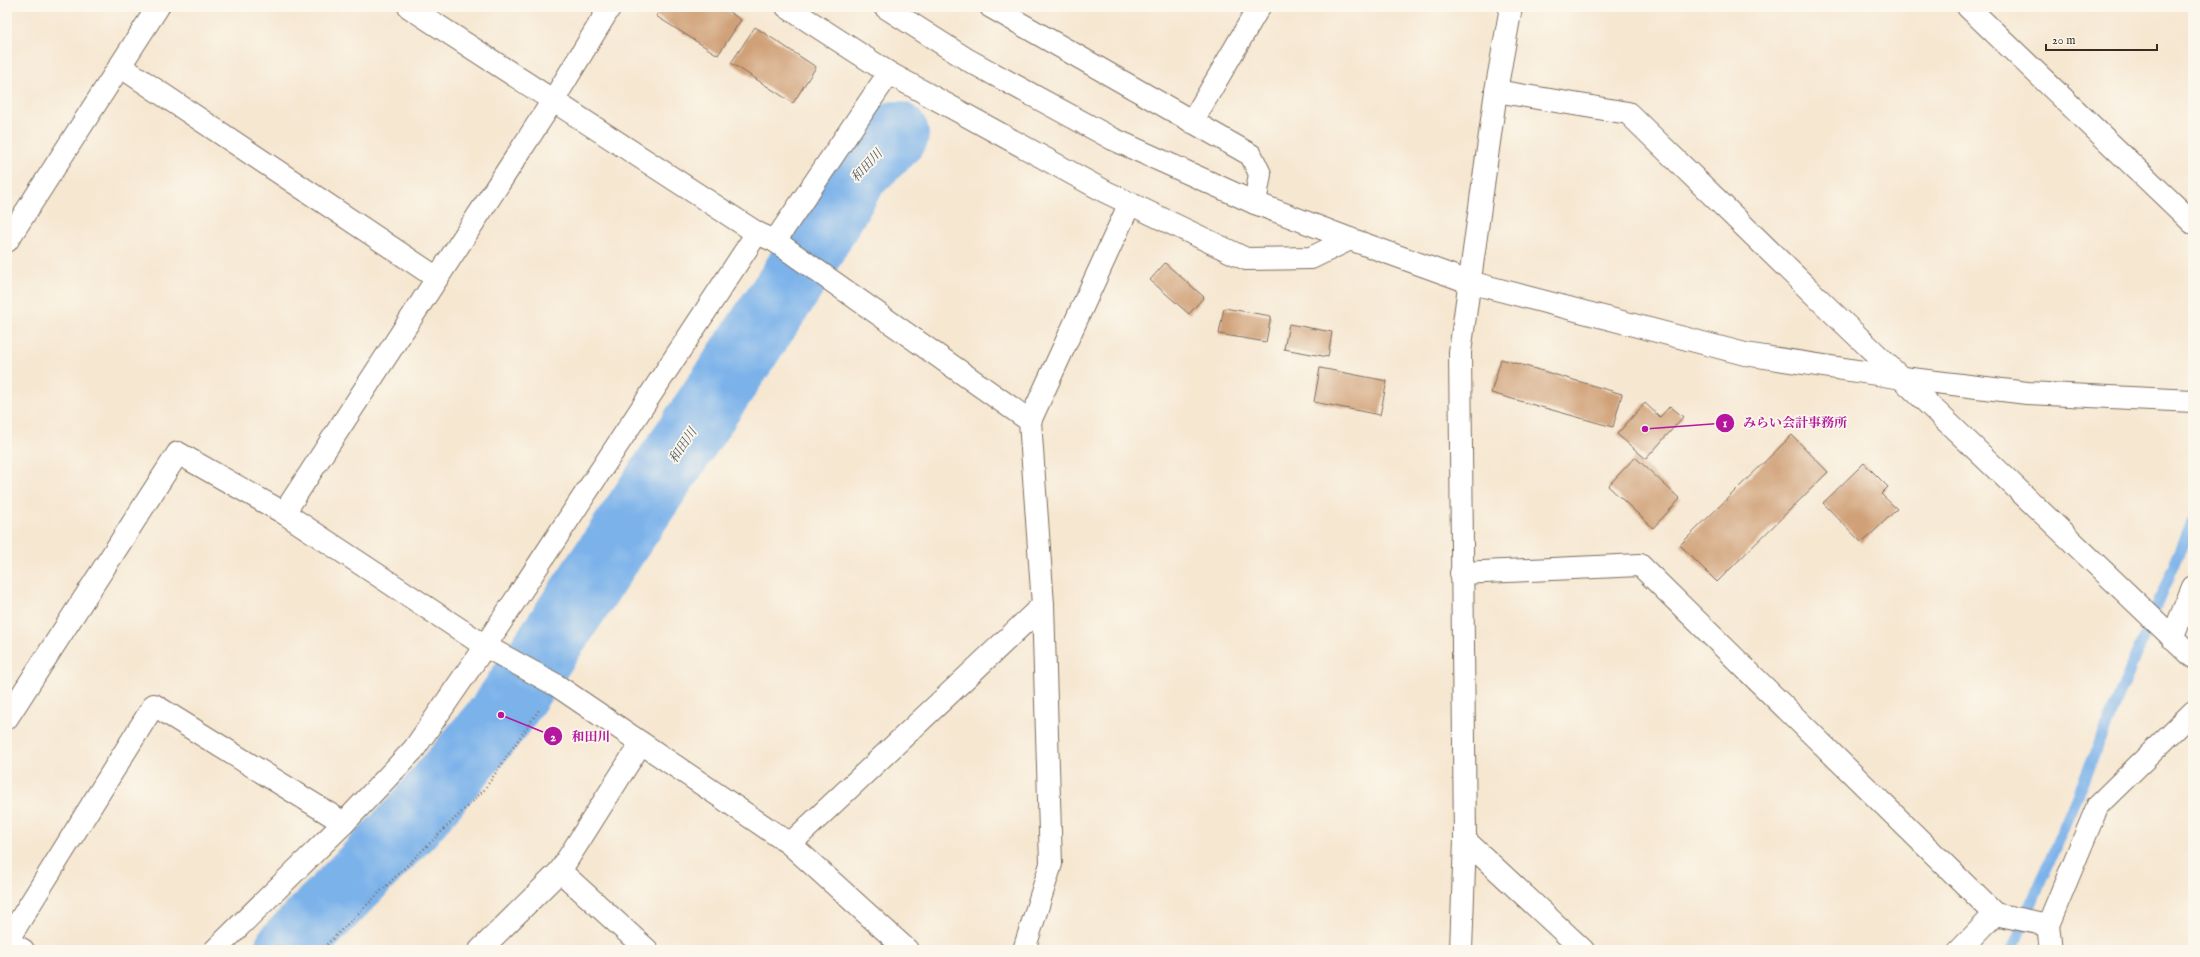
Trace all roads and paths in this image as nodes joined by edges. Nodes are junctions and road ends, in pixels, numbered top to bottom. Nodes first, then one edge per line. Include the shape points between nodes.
1 (158, 7) edge
2 (409, 7) edge
3 (610, 7) edge
4 (787, 7) edge
5 (885, 7) edge
6 (991, 7) edge
7 (1259, 7) edge
8 (1511, 7) edge
9 (1968, 7) edge
10 (1016, 13) edge
11 (120, 66) junction
12 (889, 73) junction
13 (1496, 91) junction
14 (554, 100) junction
15 (1192, 122) junction
16 (1130, 203) junction
17 (1255, 203) junction
18 (2193, 223) edge
19 (770, 239) junction
20 (1350, 240) junction
21 (7, 241) edge
22 (436, 278) junction
23 (1469, 282) junction
24 (1903, 378) junction
25 (2193, 401) edge
26 (1030, 421) junction
27 (284, 513) junction
28 (1461, 573) junction
29 (2193, 587) edge
30 (1043, 605) junction
31 (2172, 638) junction
32 (486, 646) junction
33 (2193, 657) edge
34 (556, 685) junction
35 (2193, 712) edge
36 (7, 718) edge
37 (641, 743) junction
38 (344, 823) junction
39 (1465, 840) junction
40 (790, 844) junction
41 (560, 870) junction
42 (2000, 915) junction
43 (2048, 925) junction
44 (23, 950) edge
45 (215, 950) edge
46 (321, 950) edge
47 (480, 950) edge
48 (647, 950) edge
49 (907, 950) edge
50 (1024, 950) edge
51 (1461, 950) edge
52 (1584, 950) edge
53 (1960, 950) edge
54 (2051, 950) edge

1 - 11 street
2 - 14 street
3 - 14 street
4 - 12 street
5 - 17 street via 968,60 1114,139
6 - 10 street
7 - 15 street
8 - 13 street
9 - 18 street
10 - 15 street
11 - 21 street
11 - 22 street
12 - 16 street
12 - 19 street
13 - 23 street
13 - 24 street via 1628,113
14 - 19 street
14 - 22 street
15 - 17 street via 1251,155 1260,174
16 - 20 street via 1246,259 1311,258
16 - 26 street
17 - 20 street
19 - 26 street
19 - 32 street
20 - 23 street
22 - 27 street
23 - 24 street via 1745,354
23 - 28 street via 1460,352
24 - 25 street via 2027,393
24 - 31 street
26 - 30 street
27 - 32 street
27 - 36 street via 178,453
28 - 39 street
28 - 42 street via 1640,565
29 - 31 street
30 - 40 street
30 - 50 street via 1051,864
31 - 33 street
32 - 34 street
32 - 38 street via 414,749
34 - 37 street
34 - 46 path via 484,790
35 - 43 street via 2098,805
37 - 40 street
37 - 41 street
38 - 44 street via 154,705 7,940
38 - 45 street
39 - 51 street
39 - 52 street
40 - 49 street
41 - 47 street
41 - 48 street
42 - 43 street
42 - 53 street
43 - 54 street

